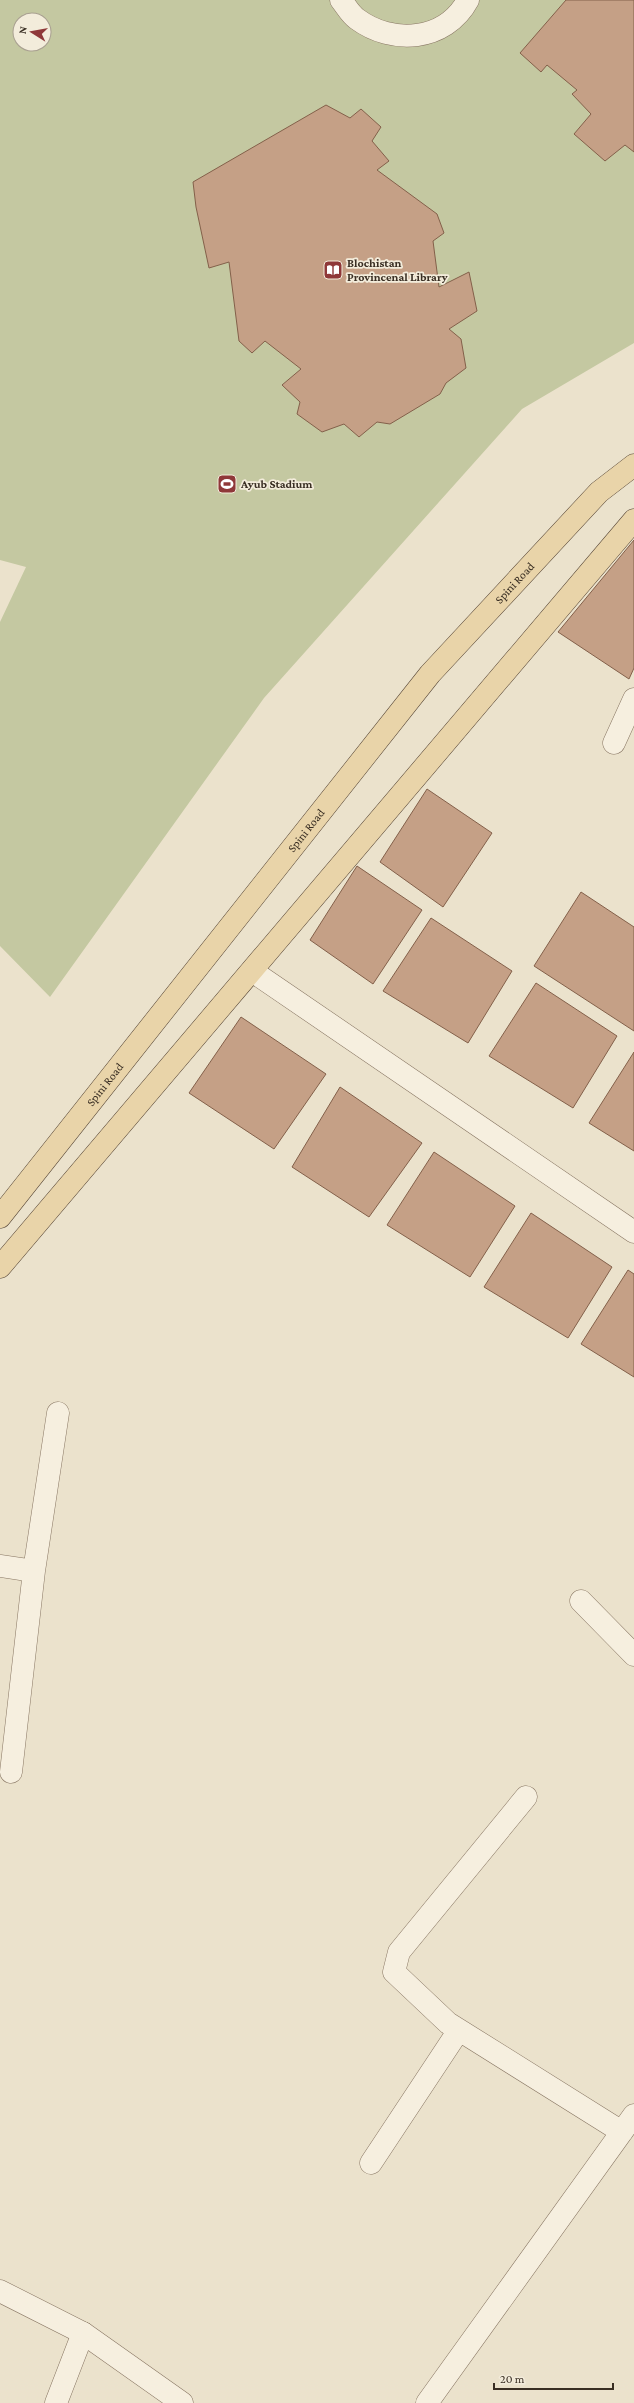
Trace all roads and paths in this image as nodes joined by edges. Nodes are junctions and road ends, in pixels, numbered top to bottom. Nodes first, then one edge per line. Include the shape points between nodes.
1 (341, 0) edge
2 (468, 0) edge
3 (634, 465) edge
4 (634, 520) edge
5 (634, 699) edge
6 (614, 743) dead end
7 (252, 971) junction
8 (0, 1217) edge
9 (634, 1232) edge
10 (0, 1267) edge
11 (58, 1413) dead end
12 (0, 1566) edge
13 (34, 1571) junction
14 (581, 1601) dead end
15 (634, 1655) edge
16 (11, 1772) dead end
17 (526, 1797) dead end
18 (459, 2030) junction
19 (628, 2124) edge
20 (371, 2162) dead end
21 (0, 2291) edge
22 (83, 2333) junction
23 (56, 2403) edge
24 (182, 2403) edge
25 (427, 2403) edge

1 - 2 street via 355,18 375,30 399,37 423,34 445,25 463,9
3 - 8 main road, Spini Road via 599,492 430,674
4 - 7 main road
5 - 6 street
7 - 9 street
7 - 10 main road
11 - 13 street
12 - 13 street
13 - 16 street
14 - 15 street
17 - 18 street via 399,1952 394,1972 448,2023
18 - 19 street
18 - 20 street
19 - 25 street
21 - 22 street
22 - 23 street
22 - 24 street

